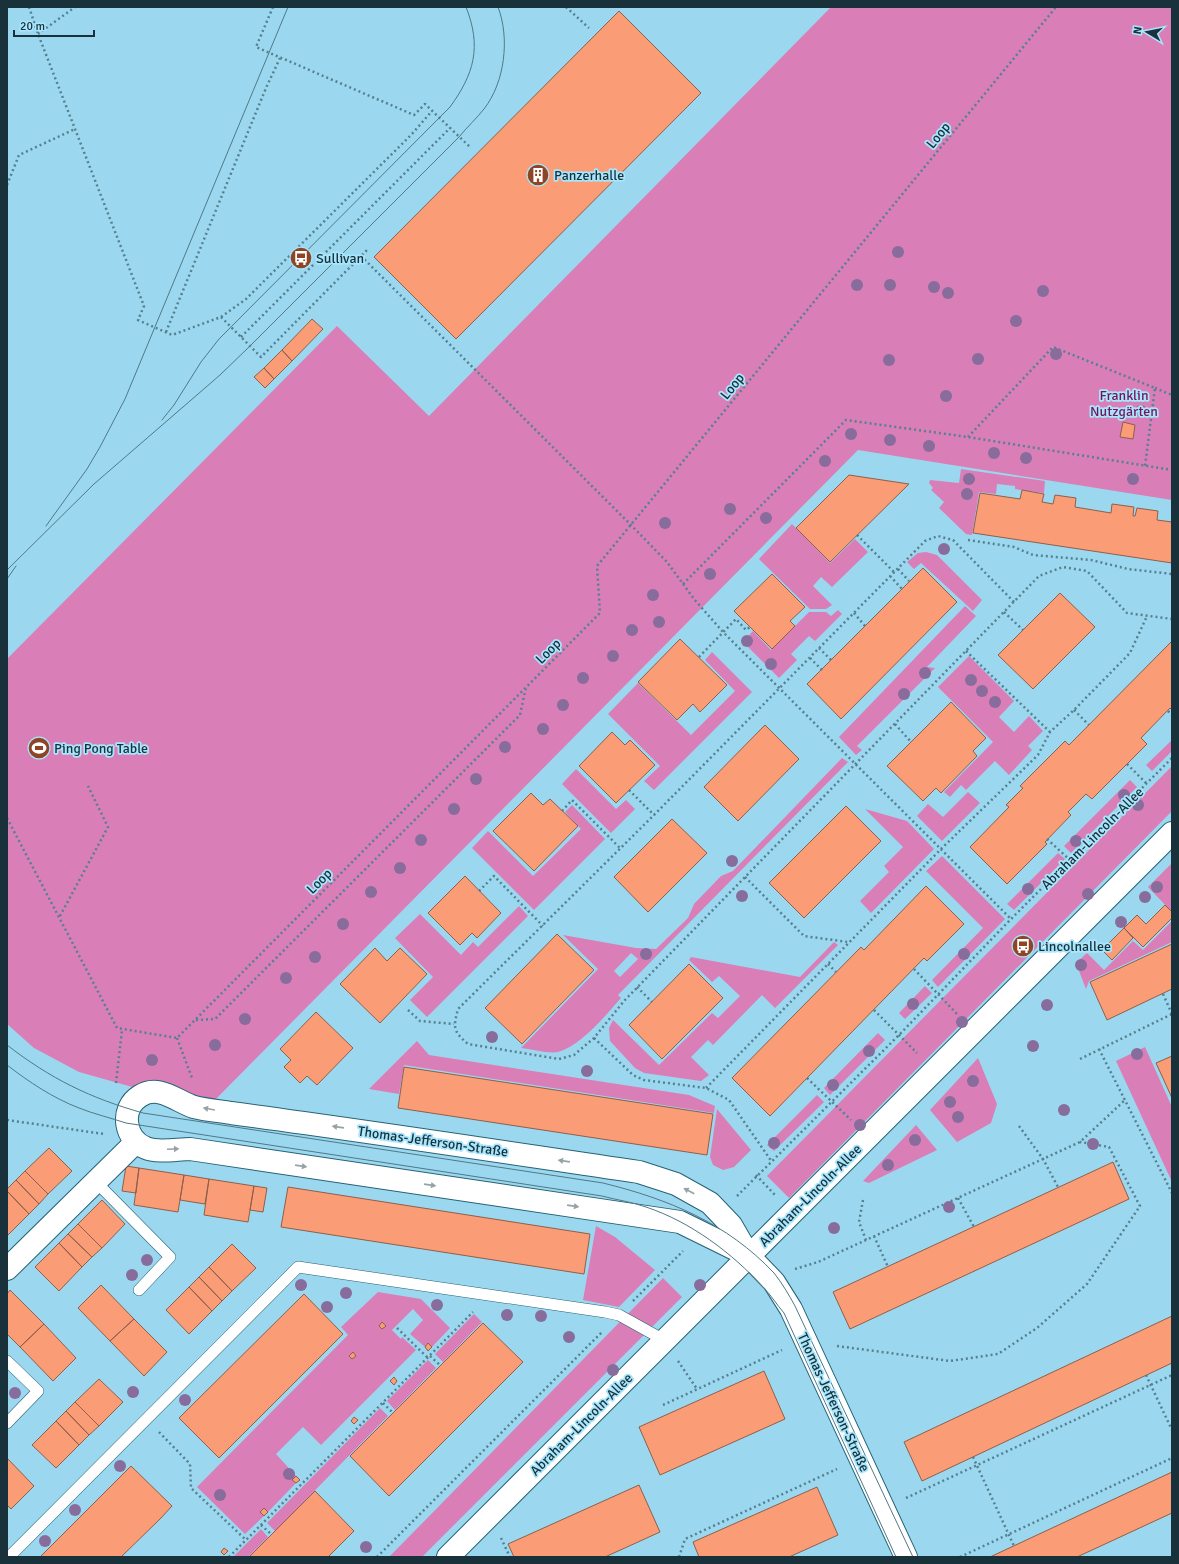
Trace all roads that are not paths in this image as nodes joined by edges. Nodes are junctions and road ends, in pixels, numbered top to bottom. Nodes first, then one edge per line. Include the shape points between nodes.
1 (1172, 833) edge
2 (136, 1142) junction
3 (95, 1182) junction
4 (749, 1256) junction
5 (7, 1269) edge
6 (139, 1290) dead end
7 (664, 1340) junction
8 (7, 1361) edge
9 (7, 1423) edge
10 (9, 1557) edge
11 (448, 1557) edge
12 (906, 1557) edge

1 - 4 street, Abraham-Lincoln-Allee
2 - 3 street
2 -> 4 street, Thomas-Jefferson-Straße via 147,1149 190,1149 680,1222
4 -> 2 street, Thomas-Jefferson-Straße via 731,1225 710,1203 676,1184 639,1172 194,1107 165,1093 149,1092 138,1097 131,1105 127,1116 129,1133
3 - 5 street
3 - 6 lane via 170,1257
4 - 7 street, Abraham-Lincoln-Allee
4 - 12 street, Thomas-Jefferson-Straße via 769,1276 791,1309
7 - 10 lane via 619,1315 604,1312 298,1267
7 - 11 street, Abraham-Lincoln-Allee
8 - 9 lane via 38,1391

